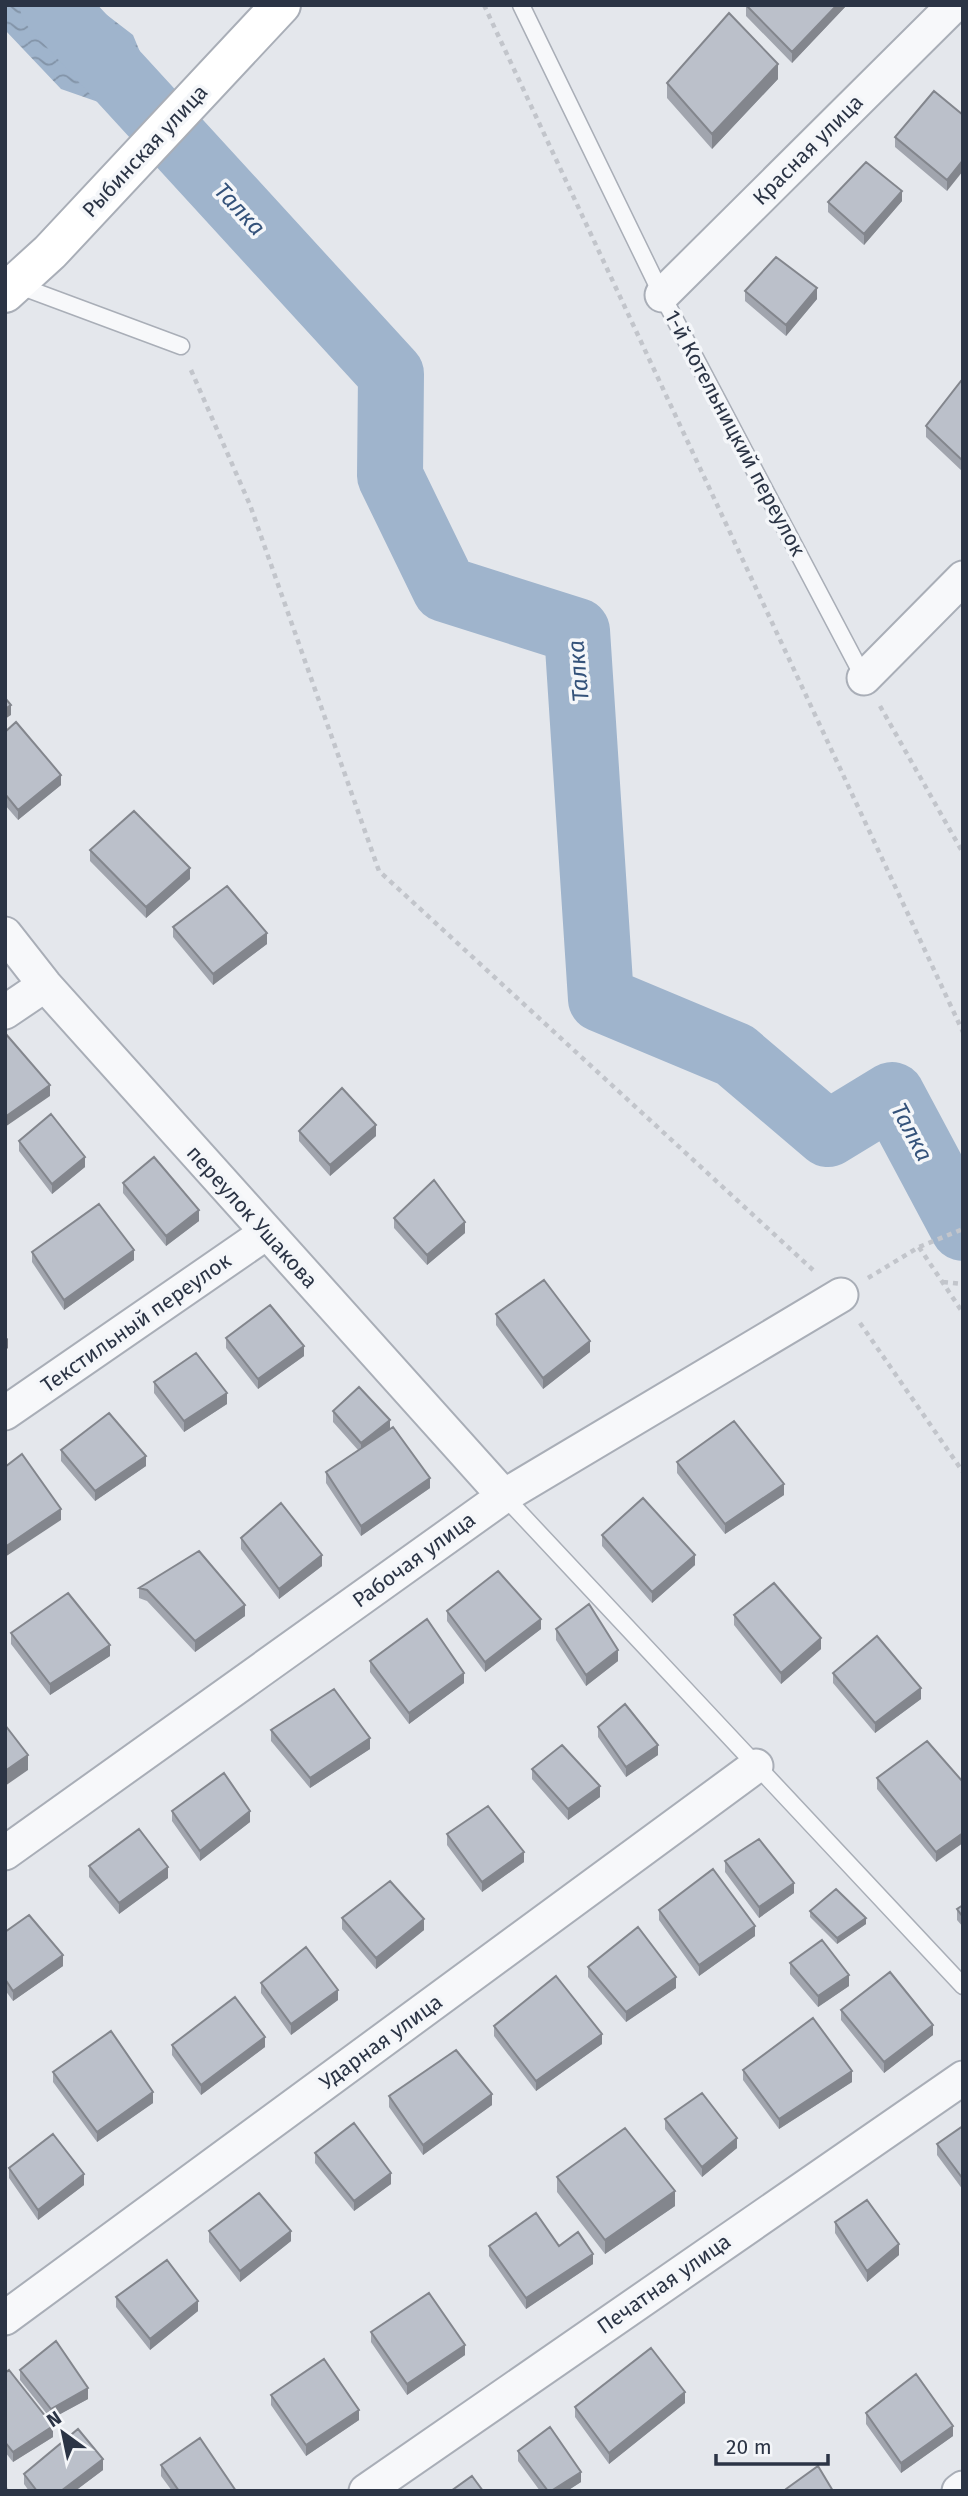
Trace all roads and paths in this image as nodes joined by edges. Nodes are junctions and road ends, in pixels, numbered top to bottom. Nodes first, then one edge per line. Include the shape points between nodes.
1 (281, 5) edge
2 (484, 5) edge
3 (521, 5) edge
4 (954, 5) edge
5 (10, 288) edge
6 (662, 295) junction
7 (181, 346) joint
8 (963, 578) edge
9 (864, 678) junction
10 (963, 853) edge
11 (5, 934) edge
12 (45, 985) junction
13 (5, 1012) edge
14 (963, 1032) edge
15 (963, 1229) edge
16 (266, 1233) junction
17 (919, 1247) junction
18 (942, 1282) junction
19 (963, 1284) edge
20 (841, 1295) junction
21 (963, 1313) edge
22 (5, 1413) edge
23 (963, 1472) edge
24 (505, 1496) junction
25 (756, 1766) junction
26 (5, 1853) edge
27 (963, 1986) edge
28 (963, 2078) edge
29 (5, 2318) edge
30 (366, 2491) edge

1 - 5 main road, Рыбинская улица via 50,252
2 - 14 path
3 - 6 lane, 1-й Котельницкий переулок
4 - 6 street, Красная улица
5 - 7 lane
6 - 9 lane, 1-й Котельницкий переулок
7 - 20 path via 250,505 379,871
8 - 9 street
9 - 10 path
11 - 12 street, переулок Ушакова
12 - 13 street
12 - 16 street, переулок Ушакова
15 - 17 path
16 - 22 street, Текстильный переулок
16 - 24 street, переулок Ушакова
17 - 18 path
17 - 20 path
18 - 19 path
18 - 21 path
20 - 23 path
20 - 24 street, Рабочая улица
24 - 25 lane
24 - 26 street, Рабочая улица
25 - 27 lane
25 - 29 street, Ударная улица
28 - 30 street, Печатная улица

